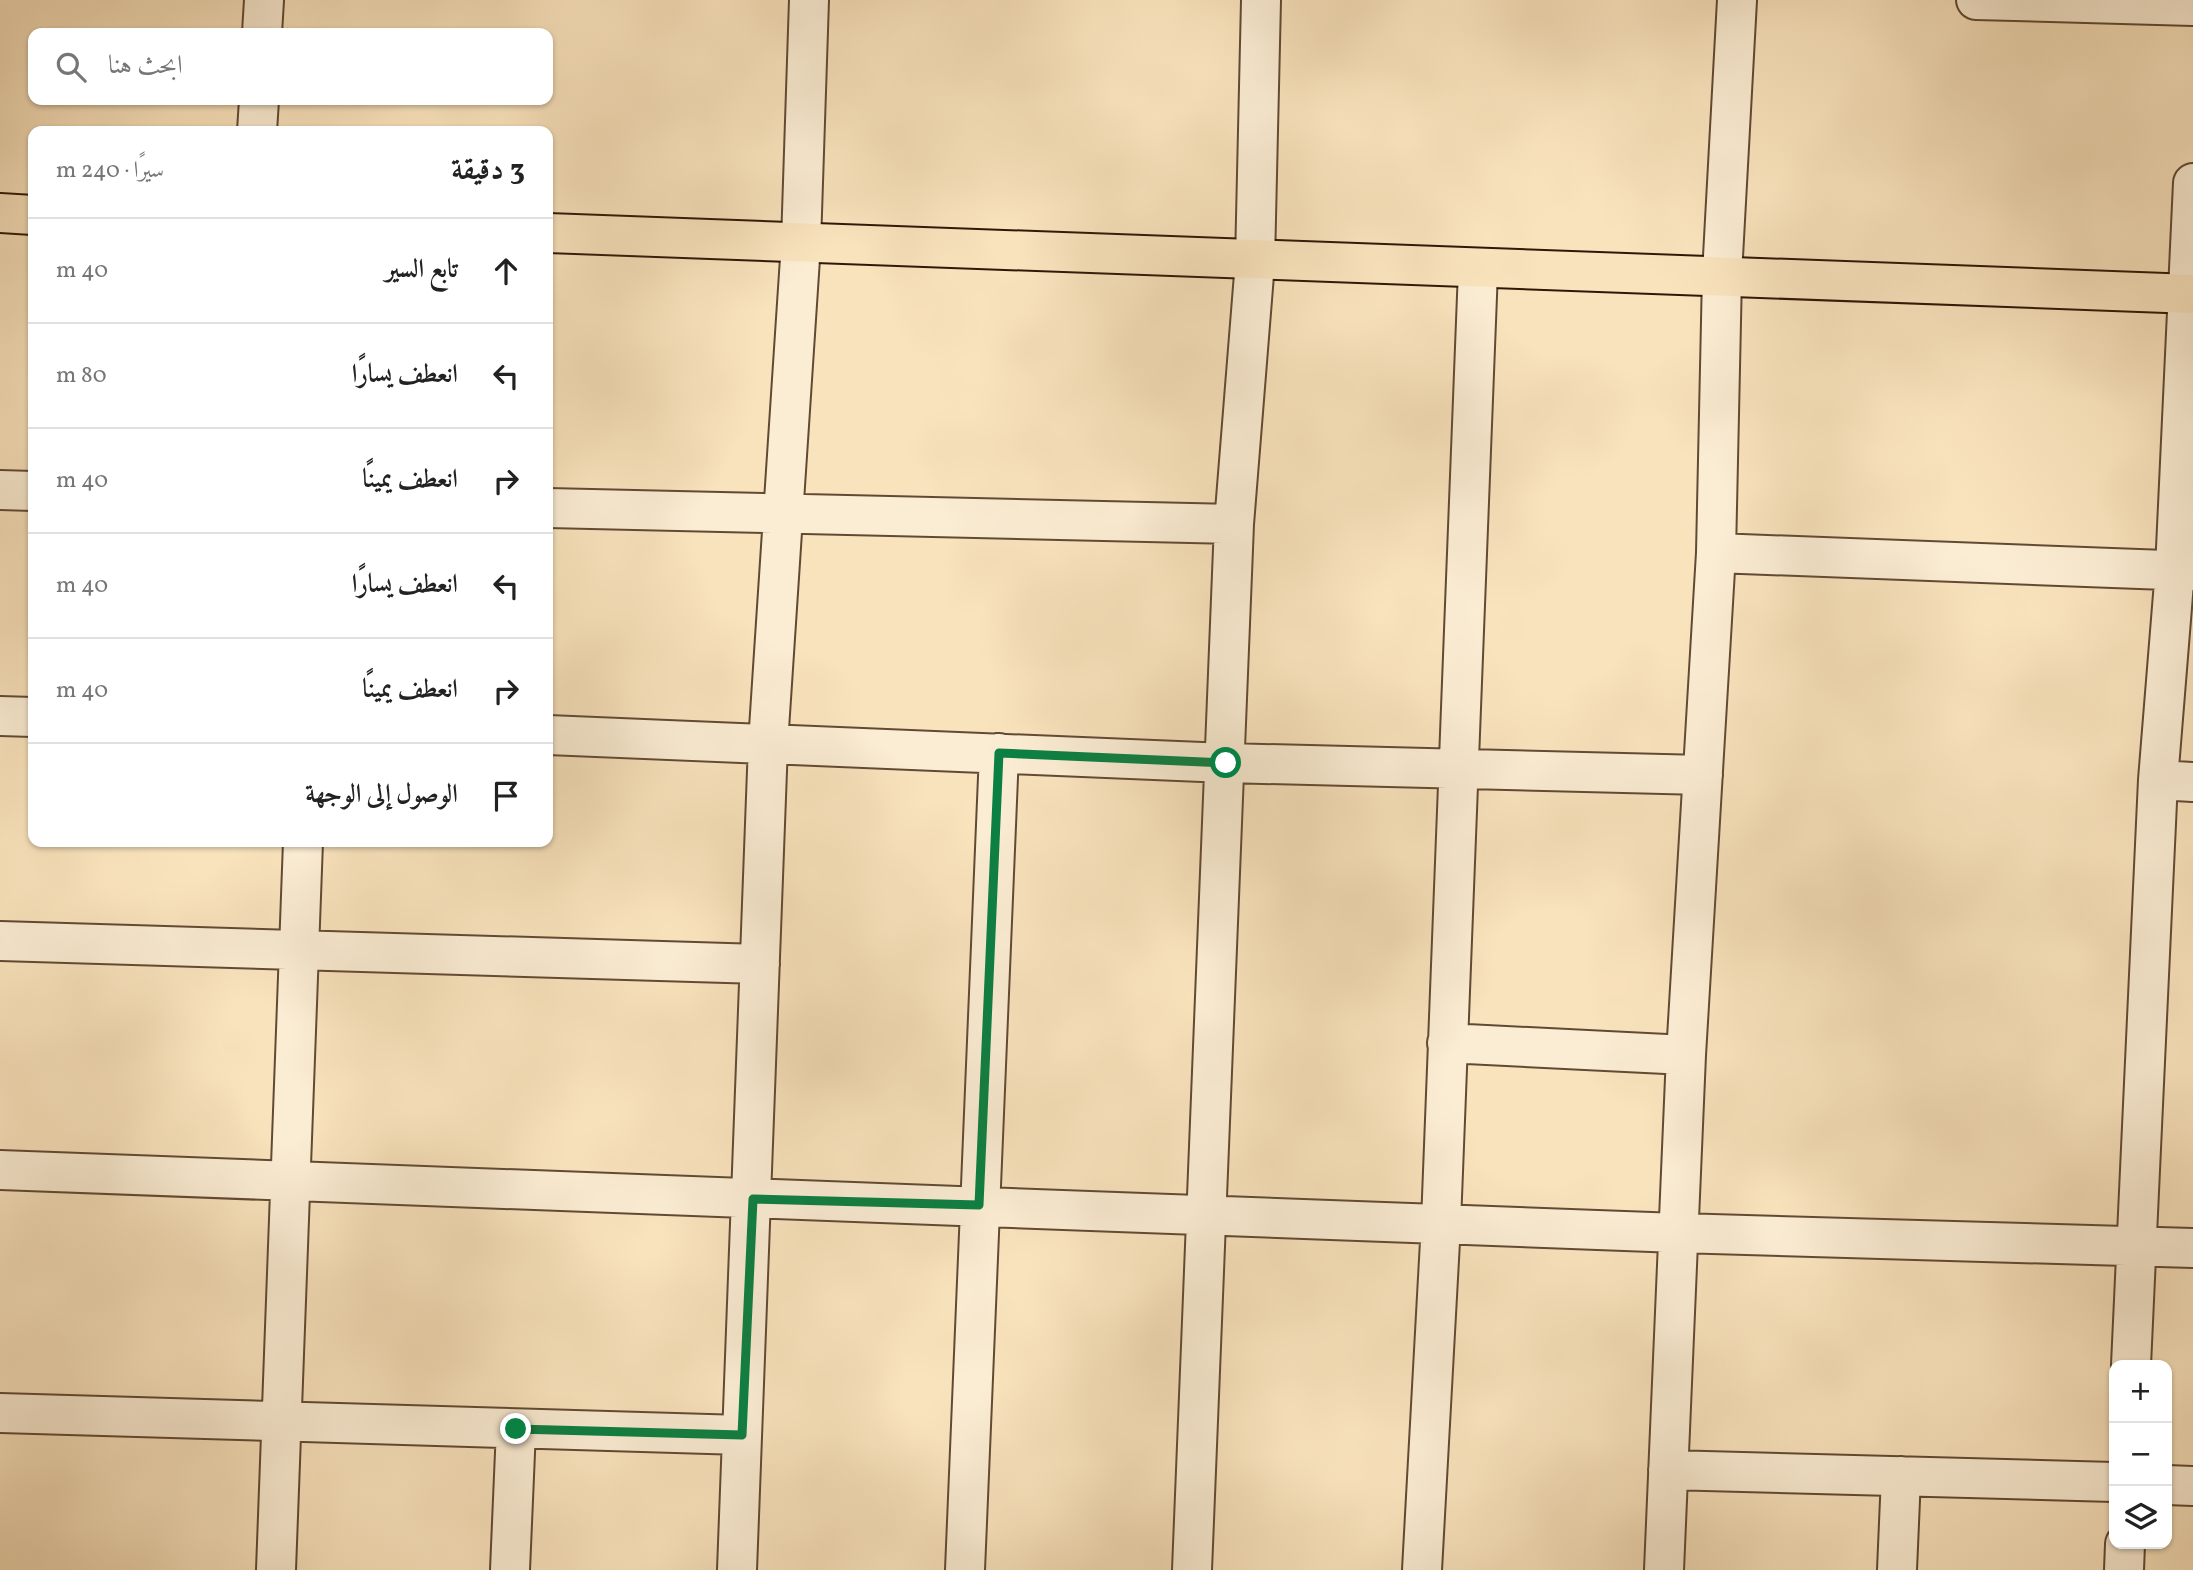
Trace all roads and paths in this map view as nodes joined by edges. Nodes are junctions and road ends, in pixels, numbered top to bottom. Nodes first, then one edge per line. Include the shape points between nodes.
1 (264, 0) edge
2 (809, 0) edge
3 (1261, 0) edge
4 (1737, 0) edge
5 (1976, 0) edge
6 (2193, 6) edge
7 (262, 28) edge
8 (259, 105) edge
9 (257, 126) edge
10 (2193, 183) edge
11 (0, 213) edge
12 (28, 215) edge
13 (553, 233) edge
14 (801, 243) junction
15 (1255, 262) junction
16 (1478, 270) junction
17 (1722, 275) junction
18 (2190, 294) edge
19 (0, 490) edge
20 (28, 491) edge
21 (553, 508) edge
22 (784, 514) junction
23 (1234, 524) junction
24 (1716, 553) junction
25 (2184, 571) edge
26 (0, 716) edge
27 (28, 717) edge
28 (553, 735) edge
29 (768, 744) junction
30 (999, 753) junction
31 (1226, 763) junction
32 (1459, 769) junction
33 (1703, 775) junction
34 (2175, 781) edge
35 (303, 847) edge
36 (0, 941) edge
37 (298, 951) junction
38 (760, 964) junction
39 (1447, 1043) junction
40 (1686, 1055) junction
41 (0, 1170) edge
42 (292, 1183) junction
43 (753, 1199) junction
44 (979, 1205) junction
45 (1208, 1216) junction
46 (1441, 1223) junction
47 (1678, 1233) junction
48 (2134, 1246) junction
49 (2193, 1248) edge
50 (2131, 1360) edge
51 (0, 1413) edge
52 (281, 1422) junction
53 (516, 1429) junction
54 (742, 1435) junction
55 (1668, 1470) junction
56 (1901, 1476) junction
57 (2109, 1482) edge
58 (2172, 1485) edge
59 (2193, 1486) edge
60 (2125, 1549) edge
61 (276, 1570) edge
62 (510, 1570) edge
63 (737, 1570) edge
64 (965, 1570) edge
65 (1192, 1570) edge
66 (1422, 1570) edge
67 (1664, 1570) edge
68 (1897, 1570) edge
69 (2124, 1570) edge

1 - 7 street
2 - 14 street
3 - 15 street
4 - 17 street
5 - 6 street
8 - 9 street
10 - 18 street
11 - 12 main road
13 - 14 main road
14 - 15 main road
14 - 22 street
15 - 16 main road
15 - 23 street
16 - 17 main road
16 - 32 street
17 - 18 main road
17 - 24 street
18 - 25 street
19 - 20 street
21 - 22 street
22 - 23 street
22 - 29 street
23 - 31 street
24 - 25 street
24 - 33 street
25 - 34 street
26 - 27 street
28 - 29 street
29 - 30 street
29 - 38 street
30 - 31 street
30 - 44 street
31 - 32 street
31 - 45 street
32 - 33 street
32 - 39 street
33 - 40 street
34 - 48 street
35 - 37 street
36 - 37 street
37 - 38 street
37 - 42 street
38 - 43 street
39 - 40 street
39 - 46 street
40 - 47 street
41 - 42 street
42 - 43 street
42 - 52 street
43 - 44 street
43 - 54 street
44 - 45 street
44 - 64 street
45 - 46 street
45 - 65 street
46 - 47 street
46 - 66 street
47 - 48 street
47 - 55 street
48 - 49 street
48 - 50 street
51 - 52 street
52 - 53 street
52 - 61 street
53 - 54 street
53 - 62 street
54 - 63 street
55 - 56 street
55 - 67 street
56 - 57 street
56 - 68 street
58 - 59 street
60 - 69 street

